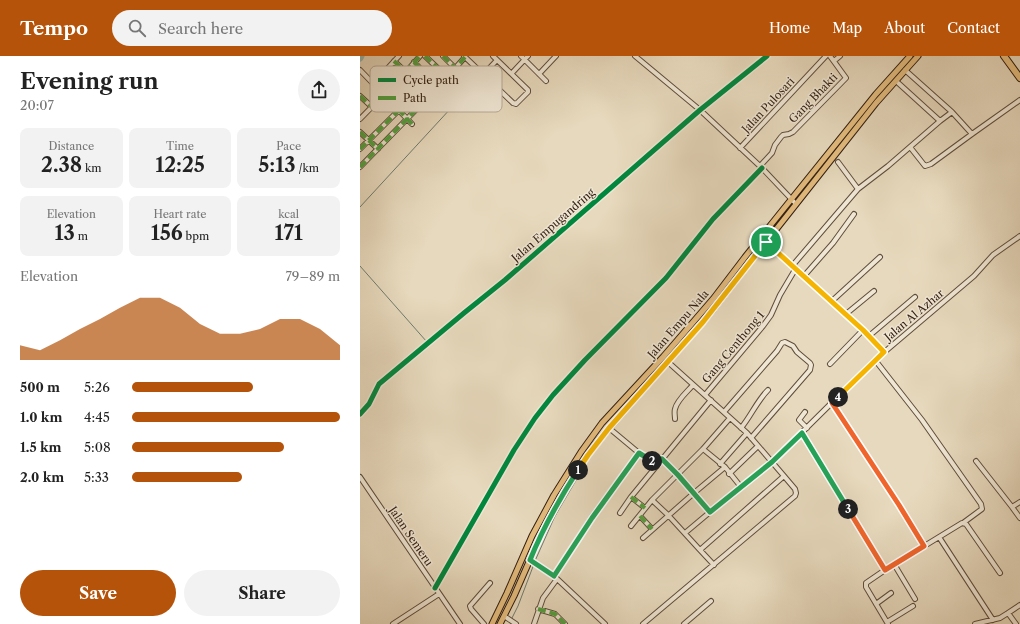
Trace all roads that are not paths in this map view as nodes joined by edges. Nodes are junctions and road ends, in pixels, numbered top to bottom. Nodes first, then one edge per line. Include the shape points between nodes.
1 (399, 56) edge
2 (420, 56) edge
3 (425, 56) edge
4 (443, 56) edge
5 (493, 56) edge
6 (520, 56) edge
7 (556, 56) edge
8 (635, 56) edge
9 (767, 56) edge
10 (826, 56) edge
11 (830, 56) edge
12 (840, 56) edge
13 (910, 56) edge
14 (918, 56) edge
15 (1004, 56) edge
16 (464, 57) edge
17 (526, 58) edge
18 (497, 60) junction
19 (394, 61) junction
20 (834, 61) junction
21 (414, 62) junction
22 (389, 66) edge
23 (399, 66) edge
24 (411, 66) edge
25 (418, 66) edge
26 (435, 66) edge
27 (453, 66) edge
28 (457, 66) edge
29 (474, 66) edge
30 (491, 66) edge
31 (360, 70) edge
32 (907, 72) junction
33 (512, 73) junction
34 (539, 74) junction
35 (1019, 76) edge
36 (370, 79) edge
37 (546, 81) dead end
38 (899, 82) junction
39 (878, 91) junction
40 (502, 93) edge
41 (360, 96) edge
42 (883, 96) junction
43 (871, 99) junction
44 (1020, 100) edge
45 (876, 103) junction
46 (370, 106) edge
47 (370, 110) edge
48 (701, 111) junction
49 (397, 112) edge
50 (401, 112) edge
51 (413, 112) edge
52 (952, 112) junction
53 (407, 118) junction
54 (360, 119) edge
55 (940, 121) junction
56 (412, 124) dead end
57 (360, 132) edge
58 (972, 134) junction
59 (369, 140) junction
60 (910, 147) junction
61 (740, 148) junction
62 (360, 149) edge
63 (378, 149) junction
64 (838, 162) dead end
65 (360, 167) edge
66 (761, 167) junction
67 (858, 189) junction
68 (791, 199) junction
69 (796, 204) junction
70 (854, 214) dead end
71 (1020, 236) edge
72 (768, 243) junction
73 (880, 257) dead end
74 (794, 266) junction
75 (804, 276) junction
76 (874, 291) dead end
77 (915, 297) dead end
78 (832, 301) junction
79 (846, 314) junction
80 (863, 330) junction
81 (869, 336) junction
82 (884, 352) junction
83 (875, 360) junction
84 (670, 363) junction
85 (830, 364) dead end
86 (693, 384) junction
87 (768, 390) dead end
88 (705, 395) junction
89 (711, 400) junction
90 (832, 403) junction
91 (724, 412) junction
92 (805, 412) dead end
93 (360, 414) edge
94 (730, 418) junction
95 (675, 419) dead end
96 (741, 428) junction
97 (807, 428) junction
98 (611, 429) junction
99 (747, 433) junction
100 (802, 433) junction
101 (751, 438) junction
102 (758, 446) junction
103 (703, 449) junction
104 (639, 453) junction
105 (662, 459) junction
106 (976, 461) dead end
107 (772, 462) junction
108 (658, 464) junction
109 (720, 464) junction
110 (725, 468) junction
111 (730, 474) junction
112 (678, 475) junction
113 (784, 476) junction
114 (360, 477) edge
115 (741, 488) junction
116 (694, 493) junction
117 (631, 497) junction
118 (652, 500) junction
119 (1020, 502) edge
120 (1012, 507) junction
121 (645, 508) junction
122 (710, 512) junction
123 (620, 513) dead end
124 (668, 515) junction
125 (640, 516) junction
126 (1020, 518) edge
127 (964, 523) junction
128 (631, 526) dead end
129 (652, 529) junction
130 (686, 533) junction
131 (532, 536) junction
132 (939, 537) junction
133 (643, 538) dead end
134 (539, 539) junction
135 (924, 546) junction
136 (700, 550) junction
137 (533, 561) junction
138 (894, 564) junction
139 (714, 565) junction
140 (885, 570) junction
141 (1000, 573) dead end
142 (556, 577) junction
143 (490, 583) dead end
144 (435, 588) junction
145 (439, 594) junction
146 (891, 594) dead end
147 (915, 599) dead end
148 (711, 601) dead end
149 (876, 604) junction
150 (1020, 605) edge
151 (913, 606) dead end
152 (538, 609) junction
153 (1008, 613) junction
154 (504, 616) junction
155 (993, 620) junction
156 (513, 622) edge
157 (888, 623) edge
158 (393, 624) edge
159 (460, 624) edge
160 (484, 624) edge
161 (492, 624) edge
162 (500, 624) edge
163 (534, 624) edge
164 (565, 624) edge
165 (605, 624) edge
166 (644, 624) edge
167 (684, 624) edge
168 (975, 624) edge
169 (1016, 624) edge

1 - 19 street
2 - 21 street
3 - 26 street
4 - 27 street
5 - 18 street
6 - 17 street
7 - 34 street
8 - 48 street
9 - 48 street, Jalan Empugandring
10 - 61 street, Jalan Pulosari
11 - 20 street, Gang Bhakti
12 - 20 street
13 - 39 main road, Jalan Empu Nala
14 - 32 main road, Jalan Empu Nala
15 - 35 highway
16 - 28 street
16 - 29 street
17 - 33 street
17 - 34 street
18 - 30 street
18 - 33 street
19 - 22 street
19 - 23 street
20 - 66 street, Gang Bhakti via 846,78 792,132 782,136
21 - 24 street
21 - 25 street
31 - 36 street
32 - 38 main road, Jalan Empu Nala
32 - 52 street
33 - 40 street via 528,91 514,104
34 - 37 street
38 - 42 main road, Jalan Empu Nala
38 - 55 street
39 - 42 main road
39 - 43 main road, Jalan Empu Nala
41 - 46 street
42 - 45 main road, Jalan Empu Nala
43 - 45 main road
43 - 68 main road, Jalan Empu Nala
44 - 58 street
45 - 69 main road, Jalan Empu Nala
47 - 54 street
48 - 61 street
48 - 93 street, Jalan Empugandring via 505,280 379,384 369,404
49 - 59 street
50 - 53 street
51 - 53 street
52 - 55 street, Gang Centhong 1
52 - 58 street
53 - 56 street
53 - 63 street
55 - 60 street, Gang Centhong 1
57 - 59 street
58 - 60 street via 925,166
59 - 62 street
59 - 63 street
60 - 67 street, Gang Centhong 1
61 - 66 street
63 - 65 street
64 - 67 street
66 - 68 street
66 - 144 street via 713,219 663,281 585,360 535,418
67 - 74 street, Gang Centhong 1
68 - 69 street
68 - 131 main road, Jalan Empu Nala via 703,310 602,423 554,495
69 - 72 main road, Jalan Empu Nala
70 - 75 street via 833,244
71 - 82 street, Jalan Al Azhar via 993,255 974,276
72 - 74 street
72 - 84 main road, Jalan Empu Nala
73 - 78 street
74 - 75 street
74 - 88 street, Gang Centhong 1 via 771,315
75 - 78 street
76 - 79 street
77 - 81 street
78 - 79 street
79 - 80 street
80 - 81 street
80 - 85 street
81 - 82 street
82 - 83 street, Jalan Al Azhar
83 - 90 street, Jalan Al Azhar
83 - 127 street via 922,420 981,504 982,509
84 - 86 street
84 - 98 main road, Jalan Empu Nala
86 - 88 street
86 - 95 street via 678,402 674,410
87 - 96 street
88 - 89 street
89 - 91 street
89 - 105 street
90 - 97 street, Jalan Al Azhar
90 - 135 street
91 - 94 street
91 - 101 street via 783,342 793,346 810,363 811,368
92 - 97 street via 799,420
94 - 96 street
94 - 103 street
96 - 99 street
97 - 100 street, Jalan Al Azhar
98 - 104 street
98 - 134 main road, Jalan Empu Nala via 588,455
99 - 101 street
99 - 109 street
100 - 107 street, Jalan Al Azhar
100 - 140 street
101 - 102 street
102 - 107 street
102 - 111 street
103 - 109 street
103 - 112 street
104 - 108 street
104 - 142 street via 592,518
105 - 108 street
105 - 112 street
106 - 120 street
107 - 113 street
107 - 115 street, Jalan Al Azhar
108 - 117 street
109 - 110 street
110 - 111 street
110 - 116 street
111 - 115 street
112 - 116 street
112 - 118 street
113 - 136 street
113 - 139 street via 795,489 795,496
114 - 144 street, Jalan Semeru
115 - 122 street, Jalan Al Azhar
116 - 122 street
116 - 124 street
117 - 121 street
117 - 123 street
118 - 121 street
118 - 124 street
119 - 120 street
120 - 126 street
121 - 125 street
122 - 130 street, Jalan Al Azhar
124 - 129 street
124 - 130 street
125 - 128 street
125 - 129 street
127 - 132 street
127 - 141 street
129 - 133 street
130 - 136 street
131 - 134 main road
131 - 161 main road, Jalan Empu Nala
132 - 135 street
132 - 155 street
134 - 137 main road, Jalan Empu Nala
135 - 138 street
136 - 139 street
137 - 142 street
137 - 154 main road, Jalan Empu Nala
138 - 140 street
138 - 147 street
139 - 166 street
140 - 149 street via 866,584
142 - 152 street
142 - 165 street
143 - 160 street via 470,606
144 - 145 street, Jalan Semeru
145 - 158 street
145 - 159 street, Jalan Semeru
146 - 149 street
148 - 167 street
149 - 157 street
150 - 153 street
151 - 157 street
152 - 163 street
152 - 164 street via 555,614
153 - 155 street
153 - 169 street
154 - 156 street
154 - 162 main road, Jalan Empu Nala
155 - 168 street

